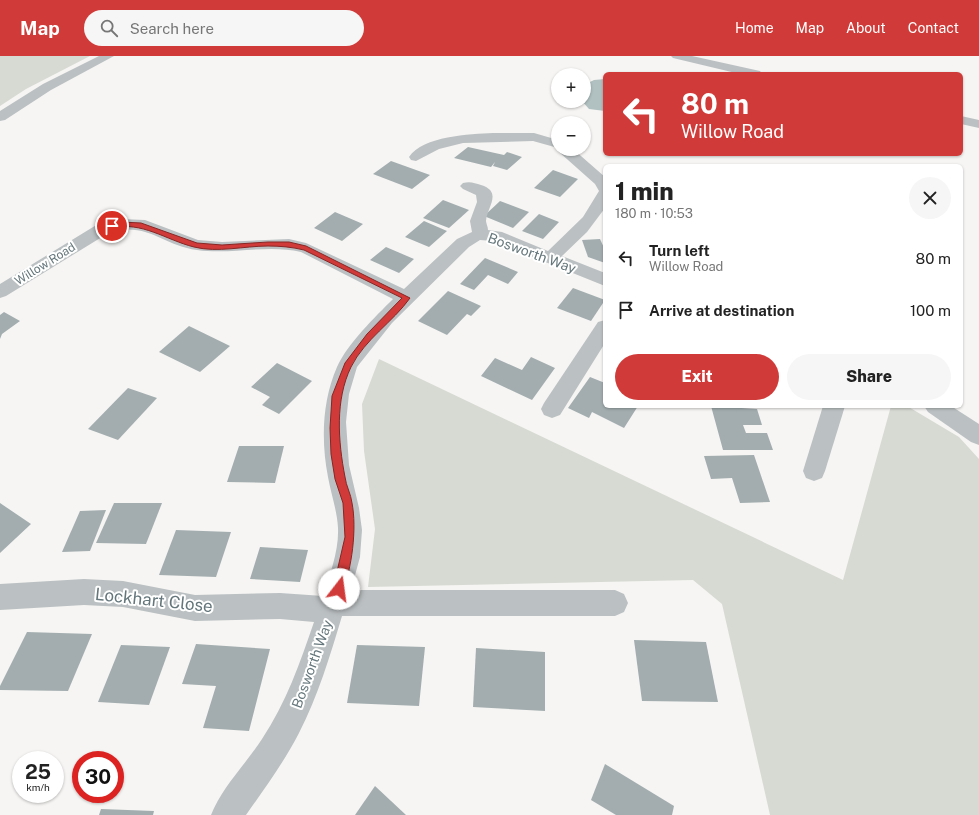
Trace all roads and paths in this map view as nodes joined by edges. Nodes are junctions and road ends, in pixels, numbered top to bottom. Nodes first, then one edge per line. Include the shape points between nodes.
1 (108, 56) edge
2 (677, 56) edge
3 (747, 72) edge
4 (0, 118) edge
5 (963, 120) edge
6 (979, 124) edge
7 (551, 142) edge
8 (572, 156) edge
9 (416, 157) dead end
10 (603, 184) edge
11 (468, 186) dead end
12 (603, 196) edge
13 (480, 234) junction
14 (550, 258) junction
15 (603, 279) edge
16 (0, 292) edge
17 (407, 298) junction
18 (603, 330) edge
19 (833, 408) edge
20 (938, 408) edge
21 (552, 409) dead end
22 (979, 436) edge
23 (814, 471) dead end
24 (0, 597) edge
25 (615, 603) dead end
26 (333, 607) junction
27 (227, 815) edge

1 - 4 street via 47,87
2 - 3 street
5 - 6 street
7 - 9 street via 534,137 449,141 434,146
8 - 10 street
11 - 13 street via 484,193 485,202 478,221
12 - 14 street via 601,203 587,220
13 - 14 street, Bosworth Way via 496,236
13 - 17 street, Bosworth Way via 462,243
14 - 15 street, Bosworth Way
16 - 17 street, Willow Road via 104,228 121,224 139,224 196,245 222,247 289,244 306,248
17 - 26 street, Bosworth Way via 370,336 348,365 337,396 336,454 340,479 348,503 350,537
18 - 21 street
19 - 23 street
20 - 22 street
24 - 26 street, Lockhart Close via 84,592 124,594 195,608
25 - 26 street, Lockhart Close
26 - 27 street, Bosworth Way via 296,709 269,755

